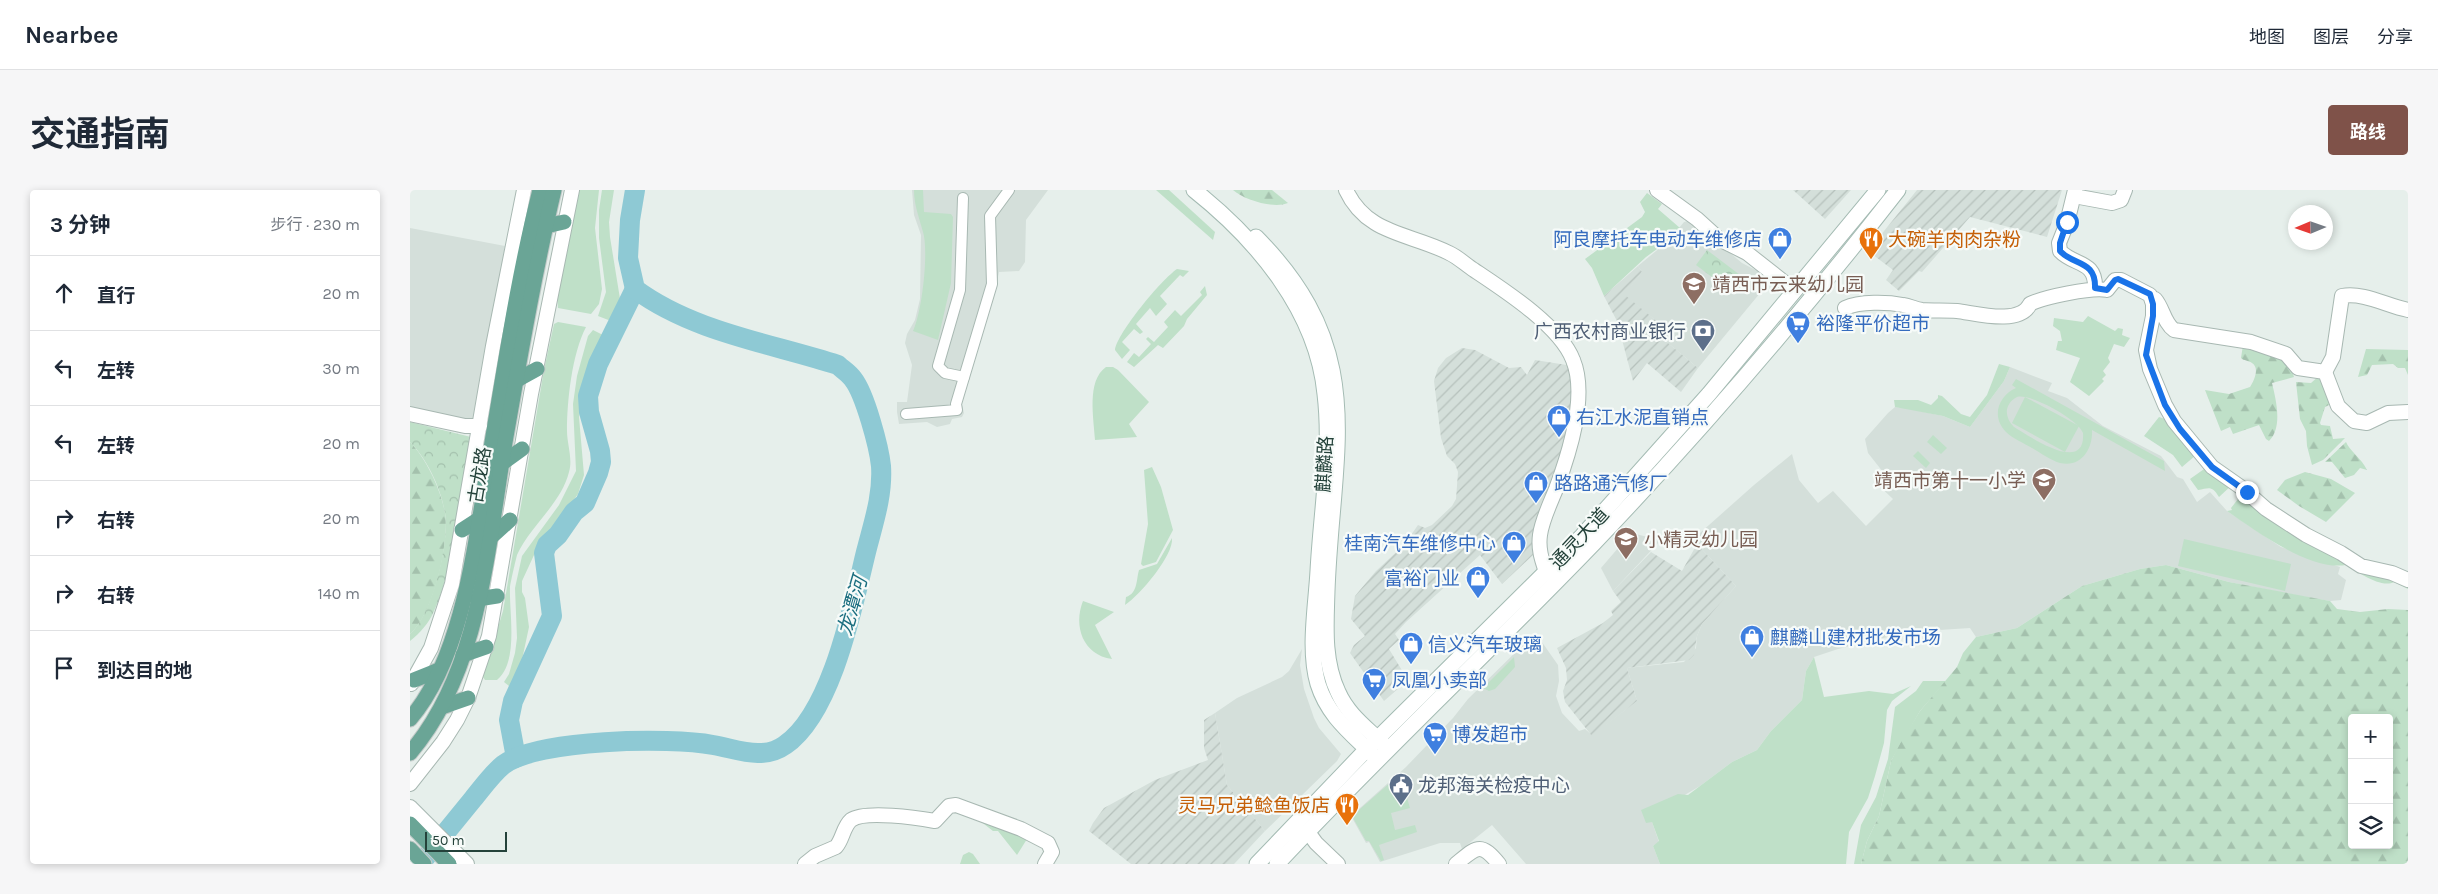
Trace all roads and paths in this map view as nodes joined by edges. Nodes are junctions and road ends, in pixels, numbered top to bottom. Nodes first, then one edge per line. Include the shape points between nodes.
1 (524, 190) edge
2 (540, 190) edge
3 (554, 190) edge
4 (572, 190) edge
5 (1009, 190) edge
6 (1194, 190) edge
7 (1207, 190) edge
8 (1346, 190) edge
9 (1657, 190) edge
10 (1878, 190) edge
11 (1898, 190) edge
12 (2125, 190) edge
13 (2075, 193) edge
14 (962, 198) dead end
15 (564, 222) junction
16 (546, 226) junction
17 (2095, 288) junction
18 (1794, 290) junction
19 (2152, 298) junction
20 (1845, 308) dead end
21 (2408, 310) edge
22 (537, 369) junction
23 (2326, 372) junction
24 (964, 376) junction
25 (517, 380) junction
26 (2408, 412) edge
27 (410, 414) edge
28 (906, 414) dead end
29 (480, 426) junction
30 (522, 449) junction
31 (502, 464) junction
32 (479, 519) junction
33 (510, 520) junction
34 (462, 530) junction
35 (489, 539) junction
36 (1546, 572) junction
37 (2408, 580) edge
38 (497, 596) junction
39 (478, 599) junction
40 (486, 646) junction
41 (463, 655) junction
42 (439, 670) junction
43 (412, 683) edge
44 (468, 698) junction
45 (442, 707) junction
46 (410, 719) edge
47 (1378, 750) junction
48 (410, 753) edge
49 (410, 784) edge
50 (410, 813) edge
51 (1308, 832) junction
52 (410, 849) edge
53 (424, 864) edge
54 (449, 864) edge
55 (468, 864) edge
56 (805, 864) edge
57 (1045, 864) edge
58 (1256, 864) edge
59 (1277, 864) edge
60 (1338, 864) edge
61 (1456, 864) edge
62 (1499, 864) edge

1 - 29 street
2 - 32 main road, 古龙路
3 - 16 main road, 古龙路
4 - 15 street
5 - 24 street via 990,216 992,284
6 - 47 main road, 麒麟路 via 1220,211 1284,284 1302,315 1318,358 1327,418 1315,618 1318,683 1334,718
7 - 47 main road, 麒麟路 via 1283,266 1309,305 1329,353 1339,433 1325,639 1332,677 1343,702
8 - 36 street via 1359,210 1378,225 1449,253 1502,288 1562,339 1572,356 1578,396 1571,445 1540,534 1540,554
9 - 18 street via 1719,239 1746,253
10 - 18 main road, 通灵大道
11 - 47 main road, 通灵大道 via 1663,470 1593,544
12 - 13 street via 2121,200 2112,204
13 - 17 street via 2060,251 2089,269 2094,276
14 - 24 street via 960,290 938,366 945,373
15 - 16 main road
15 - 22 street
16 - 25 main road, 古龙路
17 - 19 street via 2107,290 2118,279 2148,292
17 - 20 street via 2034,302 2024,312 1995,318 1954,311 1919,310 1900,304
18 - 36 main road, 通灵大道 via 1709,394
19 - 23 street via 2160,304 2170,328 2174,330 2251,342 2286,354 2298,368
19 - 37 street via 2153,316 2146,350 2148,361 2170,413 2202,457 2218,473 2306,535 2361,566
21 - 23 street via 2365,297 2342,296 2333,357
22 - 25 main road
22 - 30 street
23 - 26 street via 2338,406 2354,421 2368,423 2388,413
24 - 28 street via 956,404 958,410
25 - 31 main road, 古龙路
27 - 29 street
29 - 34 street
30 - 31 main road
30 - 33 street
31 - 35 main road, 古龙路
32 - 34 main road
32 - 42 main road, 古龙路 via 457,625
33 - 35 main road
33 - 38 street
34 - 43 street via 441,622
35 - 39 main road, 古龙路
36 - 47 main road, 通灵大道
38 - 39 main road
38 - 40 street
39 - 41 main road, 古龙路
40 - 41 main road
40 - 44 street
41 - 45 main road, 古龙路
42 - 43 main road
42 - 46 main road, 古龙路 via 420,708
44 - 45 main road
44 - 49 street via 452,730
45 - 48 main road, 古龙路
47 - 51 main road, 通灵大道
47 - 58 main road, 通灵大道
50 - 54 main road
50 - 55 street
51 - 59 main road, 通灵大道
51 - 60 street
52 - 53 main road
56 - 57 street via 836,847 847,825 856,818 895,816 935,821 949,806 956,805 1021,829 1048,843 1052,852
61 - 62 street via 1473,849 1480,848 1487,850

